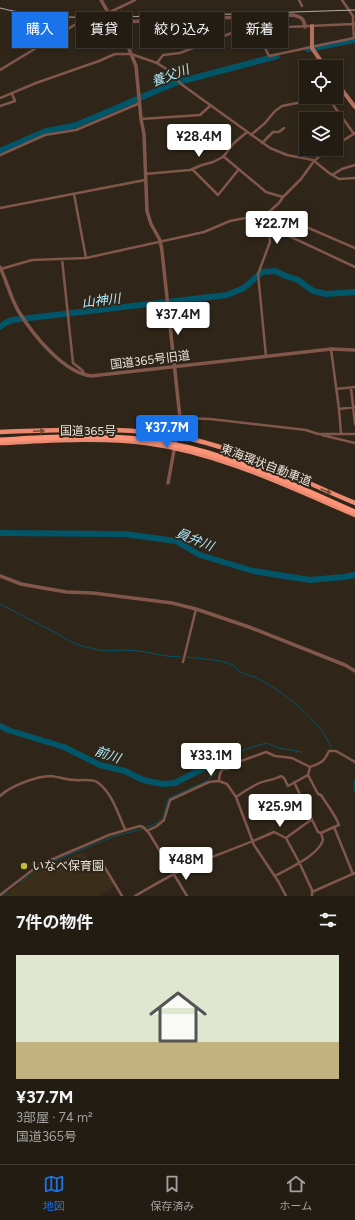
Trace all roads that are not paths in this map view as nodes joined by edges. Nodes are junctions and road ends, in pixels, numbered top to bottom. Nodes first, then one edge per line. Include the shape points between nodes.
1 (101, 0) edge
2 (135, 0) edge
3 (299, 0) edge
4 (342, 0) edge
5 (302, 6) dead end
6 (107, 12) edge
7 (110, 12) edge
8 (224, 18) edge
9 (76, 24) edge
10 (354, 24) edge
11 (312, 26) junction
12 (305, 27) junction
13 (224, 36) edge
14 (128, 48) edge
15 (192, 48) edge
16 (265, 48) edge
17 (312, 48) junction
18 (131, 54) junction
19 (320, 60) edge
20 (157, 63) junction
21 (0, 70) edge
22 (343, 91) edge
23 (12, 94) junction
24 (0, 98) edge
25 (140, 102) junction
26 (299, 103) edge
27 (332, 104) edge
28 (211, 105) junction
29 (0, 106) edge
30 (355, 107) edge
31 (141, 119) junction
32 (284, 128) dead end
33 (247, 132) junction
34 (354, 133) edge
35 (251, 135) junction
36 (343, 140) edge
37 (262, 143) junction
38 (0, 155) edge
39 (223, 156) junction
40 (320, 156) edge
41 (314, 161) junction
42 (355, 165) edge
43 (192, 169) junction
44 (238, 169) junction
45 (145, 174) junction
46 (332, 175) junction
47 (355, 178) edge
48 (145, 180) junction
49 (74, 194) junction
50 (282, 197) junction
51 (0, 208) edge
52 (267, 214) junction
53 (269, 230) junction
54 (160, 240) junction
55 (355, 248) edge
56 (86, 258) junction
57 (62, 259) junction
58 (355, 267) edge
59 (0, 269) edge
60 (331, 349) junction
61 (355, 350) edge
62 (266, 356) junction
63 (174, 367) junction
64 (85, 375) junction
65 (355, 387) edge
66 (351, 388) junction
67 (336, 389) junction
68 (354, 408) edge
69 (339, 409) junction
70 (180, 418) junction
71 (355, 424) edge
72 (0, 432) edge
73 (318, 434) junction
74 (340, 434) junction
75 (355, 434) edge
76 (177, 436) junction
77 (0, 440) edge
78 (0, 443) edge
79 (355, 443) edge
80 (175, 448) junction
81 (168, 483) dead end
82 (355, 503) edge
83 (355, 512) edge
84 (355, 515) edge
85 (0, 576) edge
86 (196, 610) junction
87 (182, 662) dead end
88 (355, 671) edge
89 (235, 750) dead end
90 (355, 762) edge
91 (310, 767) junction
92 (222, 769) junction
93 (308, 775) junction
94 (219, 781) junction
95 (294, 782) junction
96 (0, 796) edge
97 (236, 797) junction
98 (312, 819) junction
99 (334, 827) junction
100 (125, 829) junction
101 (145, 829) junction
102 (321, 833) junction
103 (286, 838) junction
104 (253, 842) junction
105 (101, 861) dead end
106 (299, 862) junction
107 (354, 873) edge
108 (174, 874) junction
109 (274, 876) junction
110 (312, 892) junction
111 (0, 895) edge
112 (122, 896) edge
113 (135, 896) edge
114 (187, 896) edge
115 (286, 896) edge
116 (312, 896) edge

1 - 6 street
2 - 7 street
3 - 5 street
4 - 10 street via 353,16
8 - 12 street via 293,16 301,17
9 - 21 street
10 - 11 street
10 - 17 street via 354,38
11 - 12 street
11 - 17 main road
12 - 13 street via 242,29
14 - 18 street
15 - 20 street via 180,53 163,55
16 - 17 street via 269,56
17 - 19 main road
18 - 20 street
18 - 23 street via 110,55
18 - 25 street via 137,70
20 - 28 street
22 - 30 main road
23 - 24 street
23 - 29 street via 15,101
25 - 31 street
25 - 38 street via 72,131 45,135
26 - 35 street via 277,109
27 - 34 street
28 - 31 street via 200,115
28 - 33 street
31 - 45 street
32 - 37 street via 279,132 273,132
33 - 35 street
33 - 39 street
34 - 36 street
35 - 37 street
37 - 41 street via 283,154
39 - 43 street
39 - 44 street
40 - 41 street
41 - 46 street
41 - 50 street via 301,179
42 - 46 street
43 - 44 street via 218,195
43 - 45 street
44 - 50 street via 266,192
45 - 48 street
46 - 47 street via 343,180
48 - 49 street
48 - 54 street via 148,215
49 - 51 street
49 - 56 street
50 - 52 street
52 - 53 street
52 - 54 street via 230,221 204,232
52 - 55 street via 281,216
53 - 58 street via 289,236
53 - 62 street via 269,247 258,274
54 - 56 street
54 - 63 street
56 - 57 street
57 - 59 street via 32,260
57 - 64 street via 73,363
59 - 64 street via 19,312 36,335 60,360
60 - 61 street, 国道365号旧道
60 - 62 street, 国道365号旧道
60 - 67 street
62 - 63 street, 国道365号旧道
63 - 64 street, 国道365号旧道
63 - 70 street
65 - 66 street
66 - 67 street
66 - 68 street
67 - 69 street
68 - 69 street
68 - 71 street
69 - 74 street
70 - 73 street via 210,419
70 - 76 street
72 -> 76 highway, 国道365号 via 102,430 142,431
73 - 74 street
73 - 79 street
74 - 75 street
76 - 80 street
76 -> 82 highway, 国道365号 via 238,454
77 - 83 highway, 東海環状自動車道, bridge via 93,436 167,443 242,464
78 - 80 highway, 国道365号 via 106,440
80 - 81 street
80 - 84 highway, 国道365号 via 236,465
85 - 86 street via 21,584 43,588 144,598
86 - 87 street
86 - 88 street via 285,641
89 - 92 street via 234,757
90 - 91 street via 336,751 329,751 321,763
91 - 92 street via 292,758 266,752 238,762 228,769
91 - 93 street
92 - 94 street
93 - 95 street
93 - 99 street via 318,794 336,817 338,825
94 - 97 street via 227,784
94 - 101 street via 209,782 170,800 164,820 157,826
95 - 97 street via 288,786 281,776 275,780 269,779
95 - 98 street
96 - 100 street via 16,786 45,777 91,780 108,794
97 - 104 street
98 - 102 street
98 - 103 street
99 - 102 street
99 - 107 street
100 - 101 street
100 - 111 street via 39,865
101 - 108 street
102 - 106 street via 323,840 319,849
103 - 104 street via 274,832
103 - 106 street
104 - 108 street
104 - 109 street
105 - 112 street
106 - 109 street
106 - 110 street
107 - 110 street
108 - 113 street
108 - 114 street
109 - 115 street
110 - 116 street

